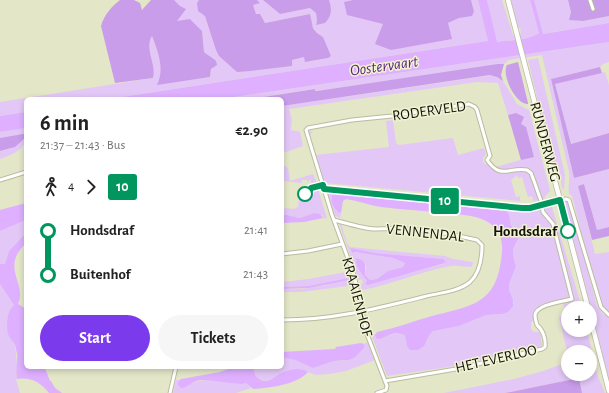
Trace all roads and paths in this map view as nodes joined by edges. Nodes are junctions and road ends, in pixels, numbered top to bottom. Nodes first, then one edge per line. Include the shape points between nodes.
1 (508, 0) edge
2 (590, 0) edge
3 (592, 9) dead end
4 (24, 173) edge
5 (0, 180) edge
6 (324, 189) junction
7 (560, 200) junction
8 (542, 205) junction
9 (334, 220) junction
10 (342, 244) junction
11 (284, 254) edge
12 (586, 301) edge
13 (362, 312) junction
14 (609, 314) edge
15 (284, 320) edge
16 (595, 337) edge
17 (176, 369) edge
18 (385, 381) junction
19 (609, 392) edge
20 (170, 393) edge
21 (377, 393) edge

1 - 7 street, RUNDERWEG
2 - 3 street
4 - 5 street
6 - 8 street via 522,208
6 - 8 street, RODERVELD via 306,132 308,128 469,104 477,110 490,156 487,160 497,170 527,170 533,176
6 - 9 street, KRAAIENHOF
7 - 8 street
7 - 12 street, RUNDERWEG
7 - 14 street via 569,200 601,307
8 - 18 street, HET EVERLOO via 543,212 553,224 572,299 541,307 537,311 537,325 542,328 545,347 456,369
9 - 10 street, KRAAIENHOF
9 - 13 street, VENNENDAL via 376,229 458,236 477,240 482,245 478,270 466,285
10 - 11 street
10 - 13 street, KRAAIENHOF via 354,275
13 - 15 street via 308,320
13 - 18 street, KRAAIENHOF
16 - 19 street
17 - 20 street
18 - 21 street via 386,390

